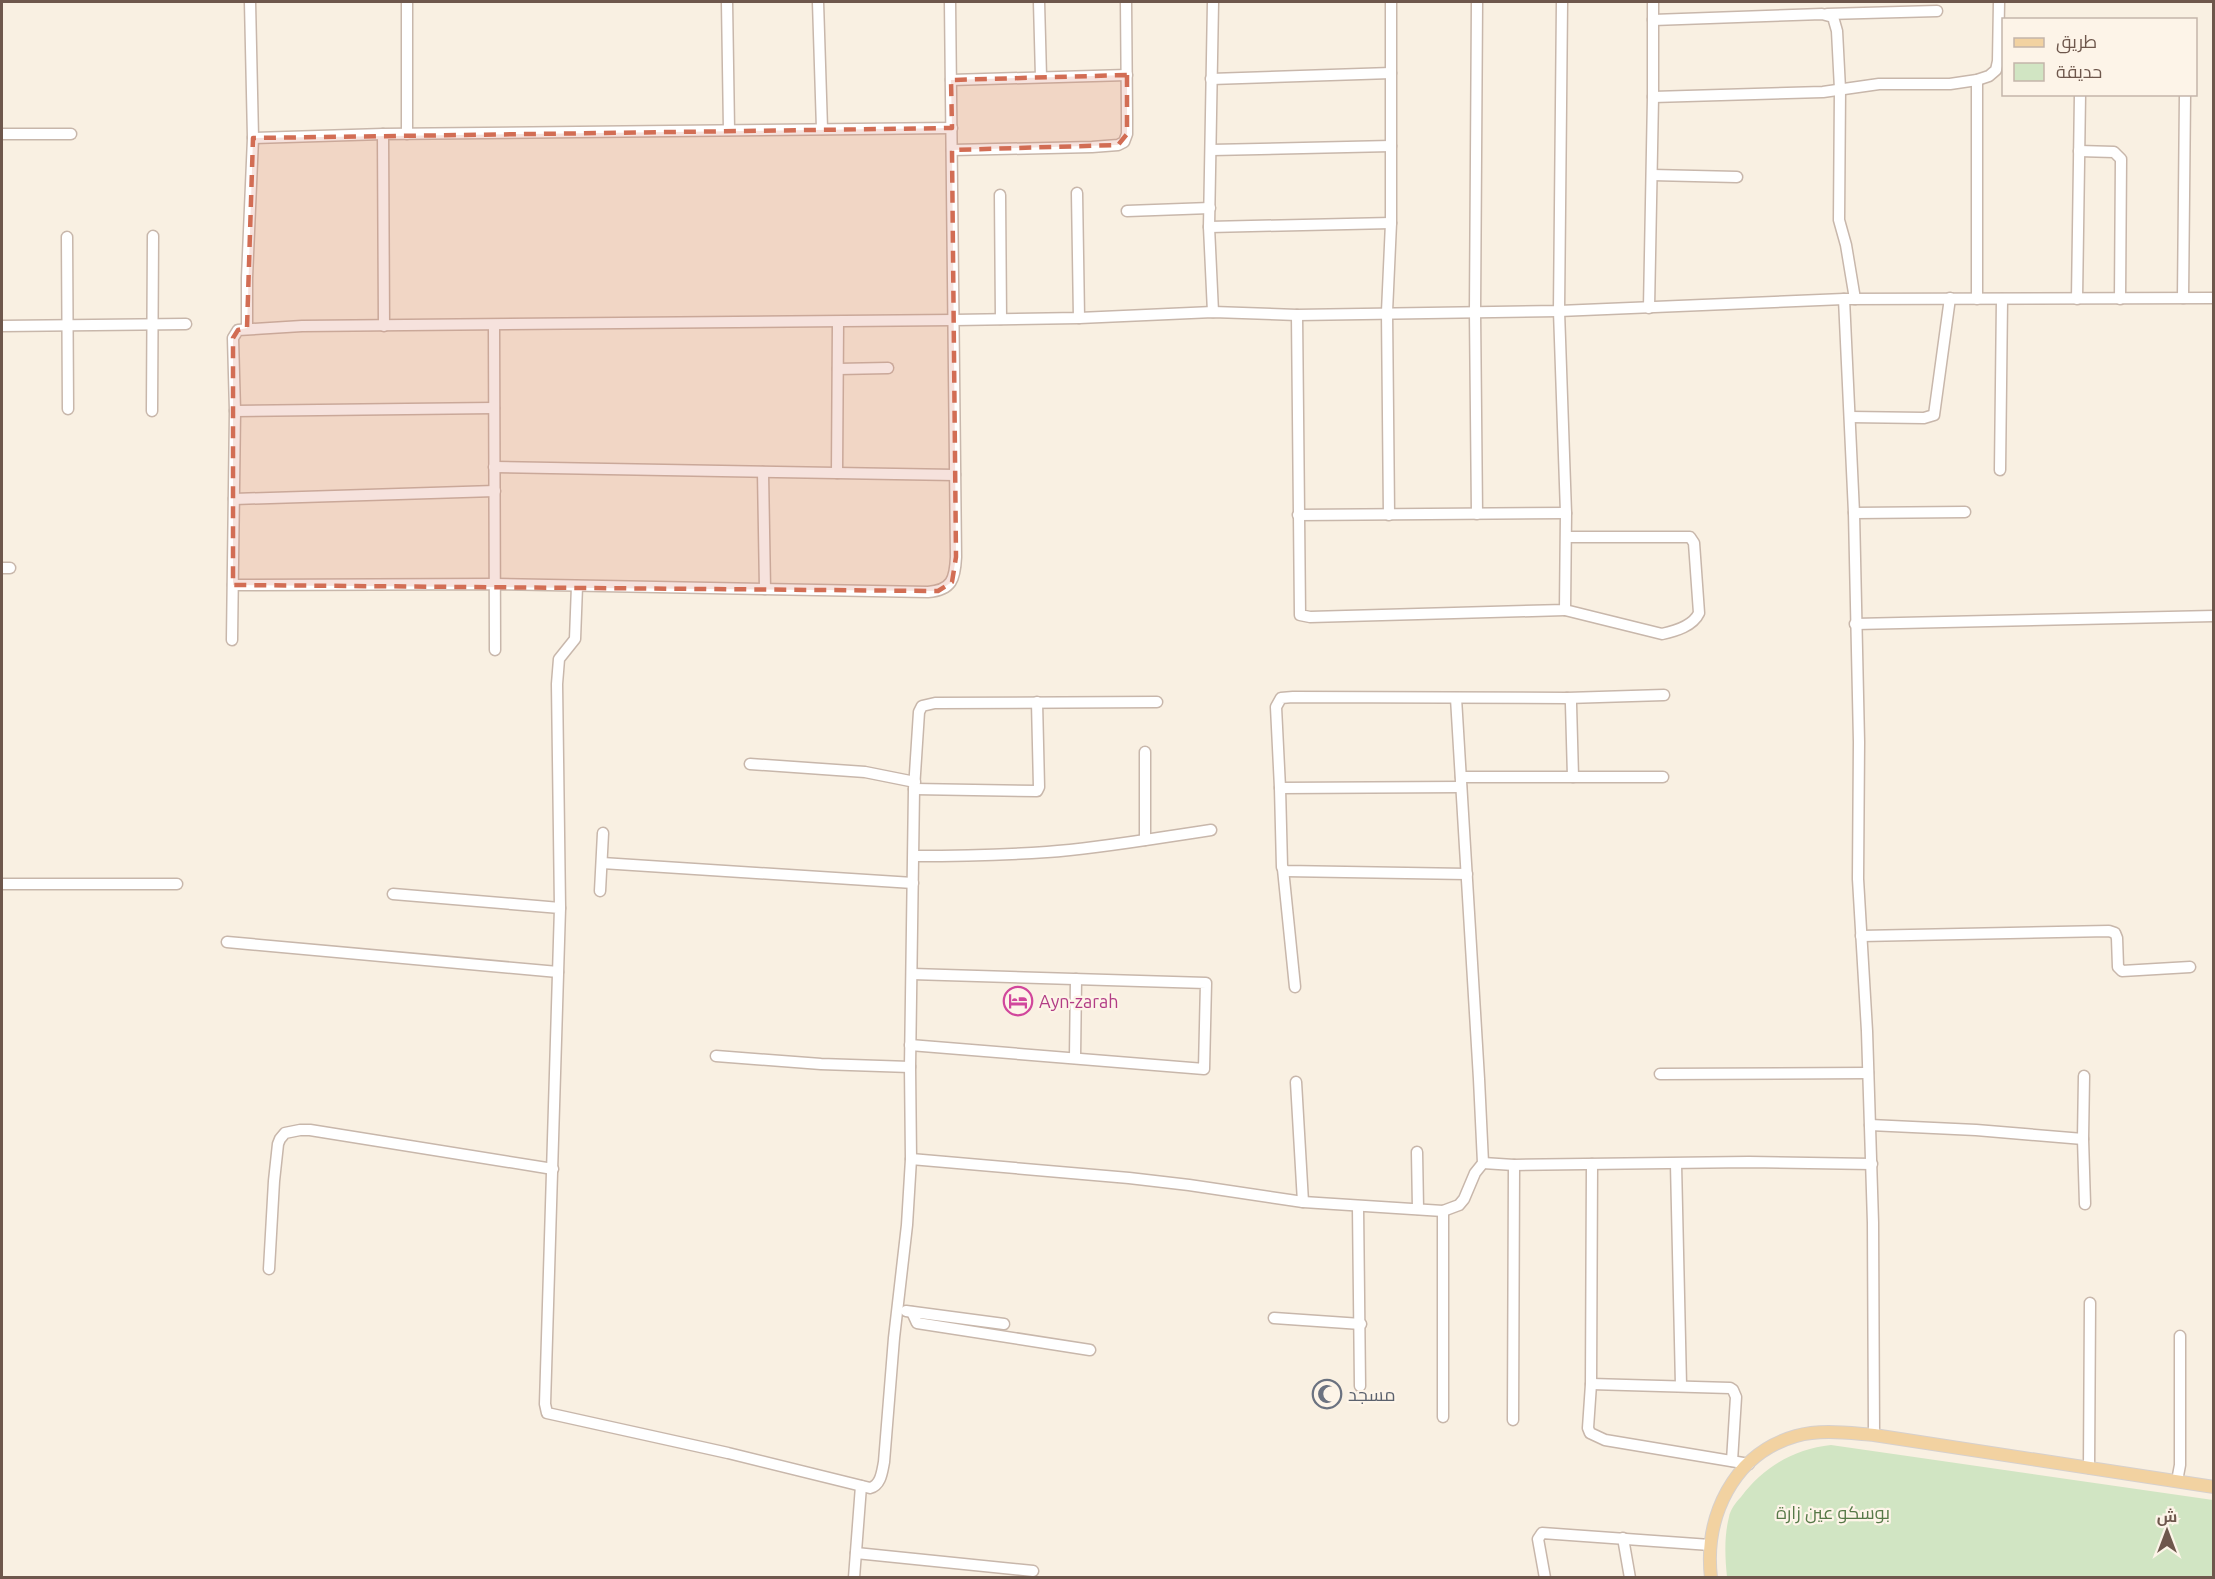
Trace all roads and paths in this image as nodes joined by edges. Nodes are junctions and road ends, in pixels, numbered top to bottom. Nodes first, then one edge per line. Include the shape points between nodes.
1 (250, 2) edge
2 (407, 2) edge
3 (727, 2) edge
4 (818, 2) edge
5 (950, 2) edge
6 (1039, 2) edge
7 (1126, 2) edge
8 (1212, 2) edge
9 (1391, 2) edge
10 (1477, 2) edge
11 (1562, 2) edge
12 (1653, 2) edge
13 (2000, 2) edge
14 (1937, 11) dead end
15 (1826, 14) junction
16 (1653, 20) junction
17 (1391, 73) junction
18 (1127, 75) junction
19 (1041, 77) junction
20 (1211, 79) junction
21 (951, 80) junction
22 (1977, 80) junction
23 (1840, 89) junction
24 (2080, 96) edge
25 (2185, 96) edge
26 (1653, 97) junction
27 (952, 128) junction
28 (822, 129) junction
29 (729, 130) junction
30 (2, 134) edge
31 (71, 134) dead end
32 (383, 134) junction
33 (407, 134) junction
34 (253, 138) junction
35 (1391, 146) junction
36 (952, 150) junction
37 (1211, 150) junction
38 (2079, 151) junction
39 (1652, 175) junction
40 (1737, 177) dead end
41 (1077, 193) dead end
42 (1000, 195) dead end
43 (1210, 208) junction
44 (1127, 210) dead end
45 (1391, 223) junction
46 (1209, 227) junction
47 (153, 236) dead end
48 (67, 237) dead end
49 (1950, 298) junction
50 (2183, 298) junction
51 (2214, 298) edge
52 (1849, 299) junction
53 (1977, 299) junction
54 (2002, 299) junction
55 (2077, 299) junction
56 (2120, 299) junction
57 (1650, 308) junction
58 (1559, 311) junction
59 (1213, 312) junction
60 (1387, 312) junction
61 (1475, 312) junction
62 (1297, 315) junction
63 (1079, 318) junction
64 (1000, 319) junction
65 (954, 320) junction
66 (838, 321) junction
67 (186, 324) dead end
68 (153, 325) junction
69 (2, 326) edge
70 (68, 326) junction
71 (384, 326) junction
72 (494, 326) junction
73 (247, 328) junction
74 (888, 368) dead end
75 (838, 369) junction
76 (494, 408) junction
77 (68, 409) dead end
78 (152, 411) dead end
79 (235, 411) junction
80 (1850, 417) junction
81 (494, 467) junction
82 (2000, 470) dead end
83 (763, 472) junction
84 (837, 473) junction
85 (955, 475) junction
86 (495, 491) junction
87 (234, 499) junction
88 (1965, 512) dead end
89 (1566, 513) junction
90 (1854, 513) junction
91 (1389, 514) junction
92 (1477, 514) junction
93 (1298, 515) junction
94 (1566, 537) junction
95 (495, 584) junction
96 (233, 585) junction
97 (577, 586) junction
98 (765, 589) junction
99 (1565, 610) junction
100 (2214, 616) edge
101 (1855, 624) junction
102 (232, 640) dead end
103 (495, 650) dead end
104 (1664, 695) dead end
105 (1456, 698) junction
106 (1566, 698) junction
107 (1037, 702) junction
108 (1157, 702) dead end
109 (1145, 752) dead end
110 (750, 764) dead end
111 (1573, 777) junction
112 (1663, 777) dead end
113 (1461, 782) junction
114 (914, 785) junction
115 (1280, 788) junction
116 (1210, 830) dead end
117 (603, 833) dead end
118 (1145, 840) junction
119 (914, 856) junction
120 (602, 863) junction
121 (1283, 869) junction
122 (1467, 874) junction
123 (913, 883) junction
124 (2, 884) edge
125 (177, 884) dead end
126 (600, 891) dead end
127 (393, 894) dead end
128 (560, 908) junction
129 (1861, 936) junction
130 (227, 942) dead end
131 (2190, 967) dead end
132 (558, 972) junction
133 (912, 974) junction
134 (1076, 979) junction
135 (1295, 987) dead end
136 (910, 1045) junction
137 (716, 1056) dead end
138 (1075, 1058) junction
139 (910, 1067) junction
140 (1868, 1073) junction
141 (1660, 1074) dead end
142 (2084, 1076) dead end
143 (1296, 1082) dead end
144 (1870, 1125) junction
145 (2083, 1139) junction
146 (1417, 1152) dead end
147 (910, 1159) junction
148 (1483, 1163) junction
149 (1592, 1164) junction
150 (1676, 1164) junction
151 (1872, 1164) junction
152 (1514, 1165) junction
153 (553, 1169) junction
154 (1302, 1202) junction
155 (2085, 1204) dead end
156 (1358, 1207) junction
157 (1419, 1209) junction
158 (1443, 1211) junction
159 (269, 1269) dead end
160 (2090, 1303) dead end
161 (897, 1310) junction
162 (912, 1312) junction
163 (1274, 1318) dead end
164 (1004, 1324) dead end
165 (1361, 1324) junction
166 (2180, 1336) dead end
167 (1090, 1350) dead end
168 (1590, 1384) junction
169 (1681, 1385) junction
170 (1360, 1386) dead end
171 (1443, 1417) dead end
172 (1513, 1420) dead end
173 (1874, 1435) junction
174 (1732, 1461) junction
175 (1749, 1464) junction
176 (2089, 1468) junction
177 (2177, 1481) junction
178 (861, 1486) junction
179 (2214, 1487) edge
180 (1623, 1538) junction
181 (1710, 1545) junction
182 (856, 1553) junction
183 (1033, 1571) dead end
184 (854, 1578) edge
185 (1545, 1578) edge
186 (1630, 1578) edge
187 (1711, 1578) edge

1 - 34 street
2 - 33 street
3 - 29 street
4 - 28 street
5 - 21 street
6 - 19 street
7 - 18 street
8 - 20 street
9 - 17 street
10 - 61 street
11 - 58 street
12 - 16 street
13 - 22 street via 1996,70
14 - 15 street
15 - 16 street
15 - 23 street via 1836,22
16 - 26 street
17 - 20 street
17 - 35 street
18 - 19 street
18 - 36 street via 1127,135 1118,145
19 - 21 street
20 - 37 street
21 - 27 street
22 - 23 street
22 - 53 street
23 - 26 street
23 - 52 street via 1839,220 1846,245
24 - 38 street
25 - 50 street
26 - 39 street
27 - 28 street
27 - 36 street
28 - 29 street
29 - 33 street
30 - 31 street
32 - 33 street
32 - 34 street
32 - 71 street
34 - 73 street
35 - 37 street
35 - 45 street
36 - 65 street
37 - 43 street
38 - 55 street
38 - 56 street via 2114,152 2121,159
39 - 40 street
39 - 57 street
41 - 63 street
42 - 64 street
43 - 44 street
43 - 46 street
45 - 46 street
45 - 60 street
46 - 59 street
47 - 68 street
48 - 70 street
49 - 52 street
49 - 53 street
49 - 80 street via 1934,415
50 - 51 street
50 - 56 street
52 - 57 street
52 - 80 street
53 - 54 street
54 - 55 street
54 - 82 street
55 - 56 street
57 - 58 street
58 - 61 street
58 - 89 street
59 - 62 street
59 - 63 street
60 - 61 street
60 - 62 street
60 - 91 street
61 - 92 street
62 - 93 street
63 - 64 street
64 - 65 street
65 - 66 street
65 - 85 street
66 - 72 street
66 - 75 street
67 - 68 street
68 - 70 street
68 - 78 street
69 - 70 street
70 - 77 street
71 - 72 street
71 - 73 street
72 - 76 street
73 - 79 street via 234,334
74 - 75 street
75 - 84 street
76 - 79 street
76 - 81 street
79 - 87 street
80 - 90 street
81 - 83 street
81 - 86 street
83 - 84 street
83 - 98 street
84 - 85 street
85 - 98 street via 955,572 946,588 927,592
86 - 87 street
86 - 95 street
87 - 96 street
88 - 90 street
89 - 92 street
89 - 94 street
90 - 101 street
91 - 92 street
91 - 93 street
93 - 99 street via 1298,611 1304,617
94 - 99 street
94 - 99 street via 1690,537 1694,543 1699,613 1691,623 1662,634
95 - 96 street
95 - 97 street
95 - 103 street
96 - 102 street
97 - 98 street
97 - 128 street via 575,639 561,655 558,675
100 - 101 street
101 - 129 street
104 - 106 street
105 - 106 street
105 - 113 street
105 - 115 street via 1281,698 1276,707
106 - 111 street via 1571,701
107 - 108 street
107 - 114 street via 922,706
107 - 114 street via 1037,791
109 - 118 street
110 - 114 street via 865,772
111 - 112 street
111 - 113 street
113 - 115 street
113 - 122 street
114 - 119 street
115 - 121 street
116 - 118 street
117 - 120 street
118 - 119 street via 1048,852
119 - 123 street
120 - 123 street
120 - 126 street
121 - 122 street via 1294,873
121 - 135 street
122 - 148 street
123 - 133 street
124 - 125 street
127 - 128 street
128 - 132 street
129 - 131 street via 2109,931 2117,938 2118,967 2122,971
129 - 140 street
130 - 132 street
132 - 153 street
133 - 134 street
133 - 136 street
134 - 138 street
134 - 138 street via 1206,983 1204,1069
136 - 138 street
136 - 139 street
137 - 139 street
139 - 147 street
140 - 141 street
140 - 144 street
142 - 145 street
143 - 154 street
144 - 145 street
144 - 151 street
145 - 155 street
146 - 157 street
147 - 154 street via 1129,1178
147 - 161 street
148 - 152 street
148 - 158 street via 1459,1205
149 - 150 street
149 - 152 street
149 - 168 street
150 - 151 street
150 - 169 street
151 - 173 street
152 - 172 street
153 - 159 street via 387,1141 292,1131 278,1144
153 - 178 street via 544,1404 547,1413
154 - 156 street
156 - 157 street
156 - 165 street
157 - 158 street
158 - 171 street
160 - 176 street
161 - 162 street
161 - 178 street via 882,1474 875,1486
162 - 164 street
162 - 167 street via 917,1323
163 - 165 street
165 - 170 street
166 - 177 street
168 - 169 street
168 - 174 street via 1588,1428 1596,1438
169 - 174 street via 1733,1390 1736,1397
173 - 175 main road via 1843,1432 1796,1436
173 - 176 main road
174 - 175 street
175 - 181 main road via 1727,1489 1714,1519
176 - 177 main road
177 - 179 main road
178 - 182 street
180 - 181 street
180 - 185 street via 1542,1533 1538,1539
180 - 186 street
181 - 187 main road
182 - 183 street
182 - 184 street

